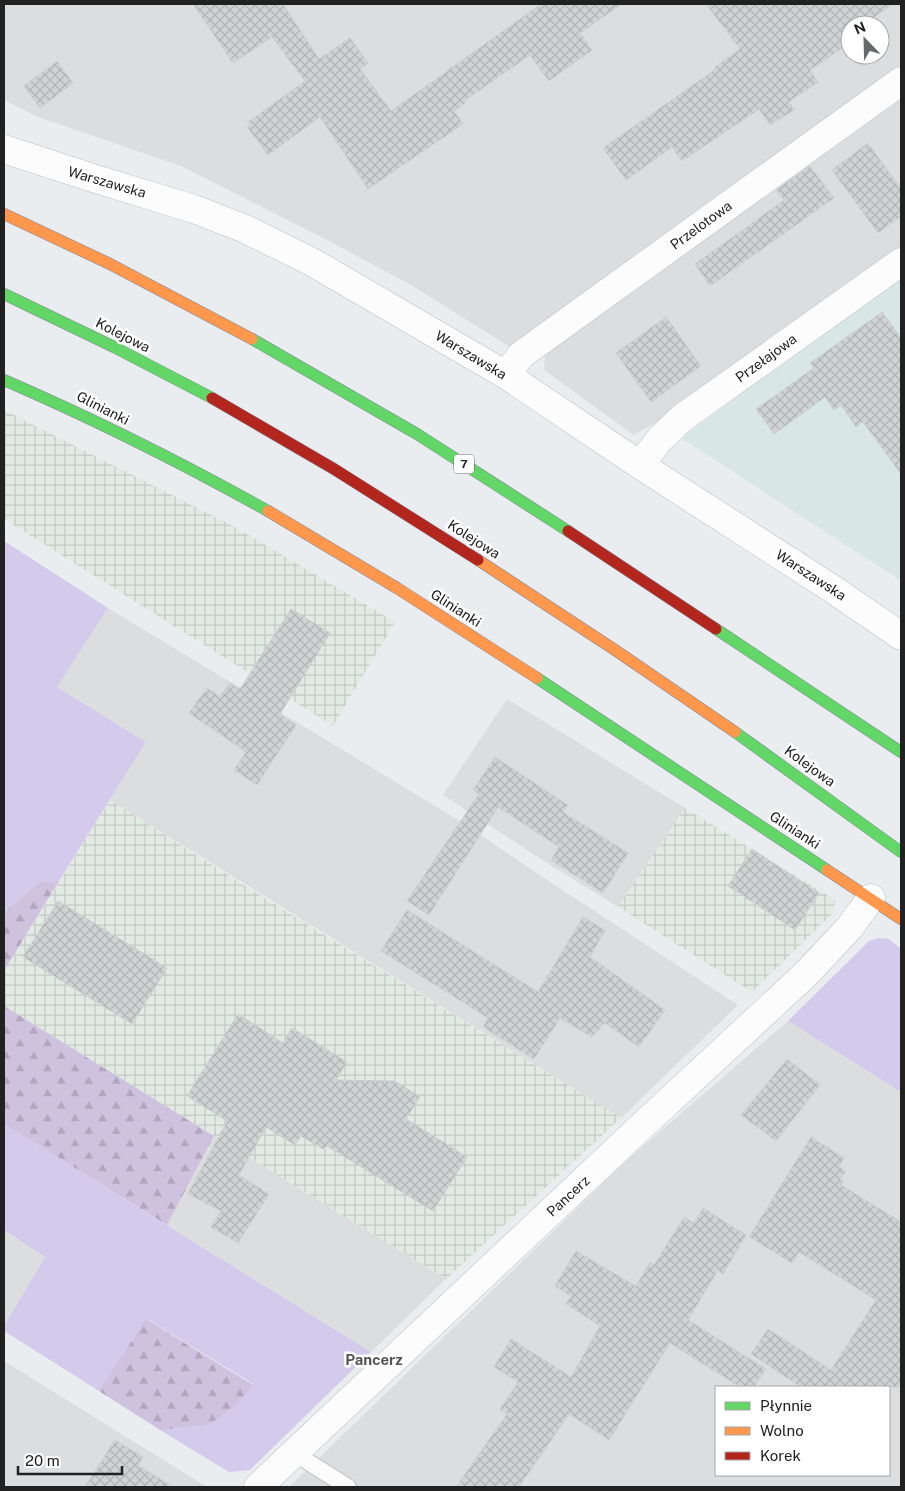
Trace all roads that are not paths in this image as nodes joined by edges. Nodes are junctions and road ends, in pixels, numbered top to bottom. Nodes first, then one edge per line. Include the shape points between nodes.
1 (901, 82) edge
2 (4, 149) edge
3 (4, 214) edge
4 (901, 262) edge
5 (4, 294) edge
6 (506, 375) junction
7 (4, 380) edge
8 (640, 464) junction
9 (897, 625) edge
10 (901, 752) edge
11 (901, 852) edge
12 (871, 898) junction
13 (901, 919) edge
14 (294, 1453) junction
15 (258, 1487) edge
16 (348, 1487) edge

1 - 6 street, Przelotowa via 521,355
2 - 6 street, Warszawska via 161,198 243,228 312,262
3 - 10 main road, 7 via 200,310 397,422
4 - 8 street, Przełajowa via 682,418
5 - 11 main road, Kolejowa via 221,403 416,519 692,701
6 - 8 street, Warszawska
7 - 12 main road, Glinianki via 61,403 225,487 381,578
8 - 9 street, Warszawska via 811,575
12 - 13 main road, Glinianki
12 - 14 street, Pancerz via 850,927 806,974
14 - 15 street, Pancerz
14 - 16 lane

